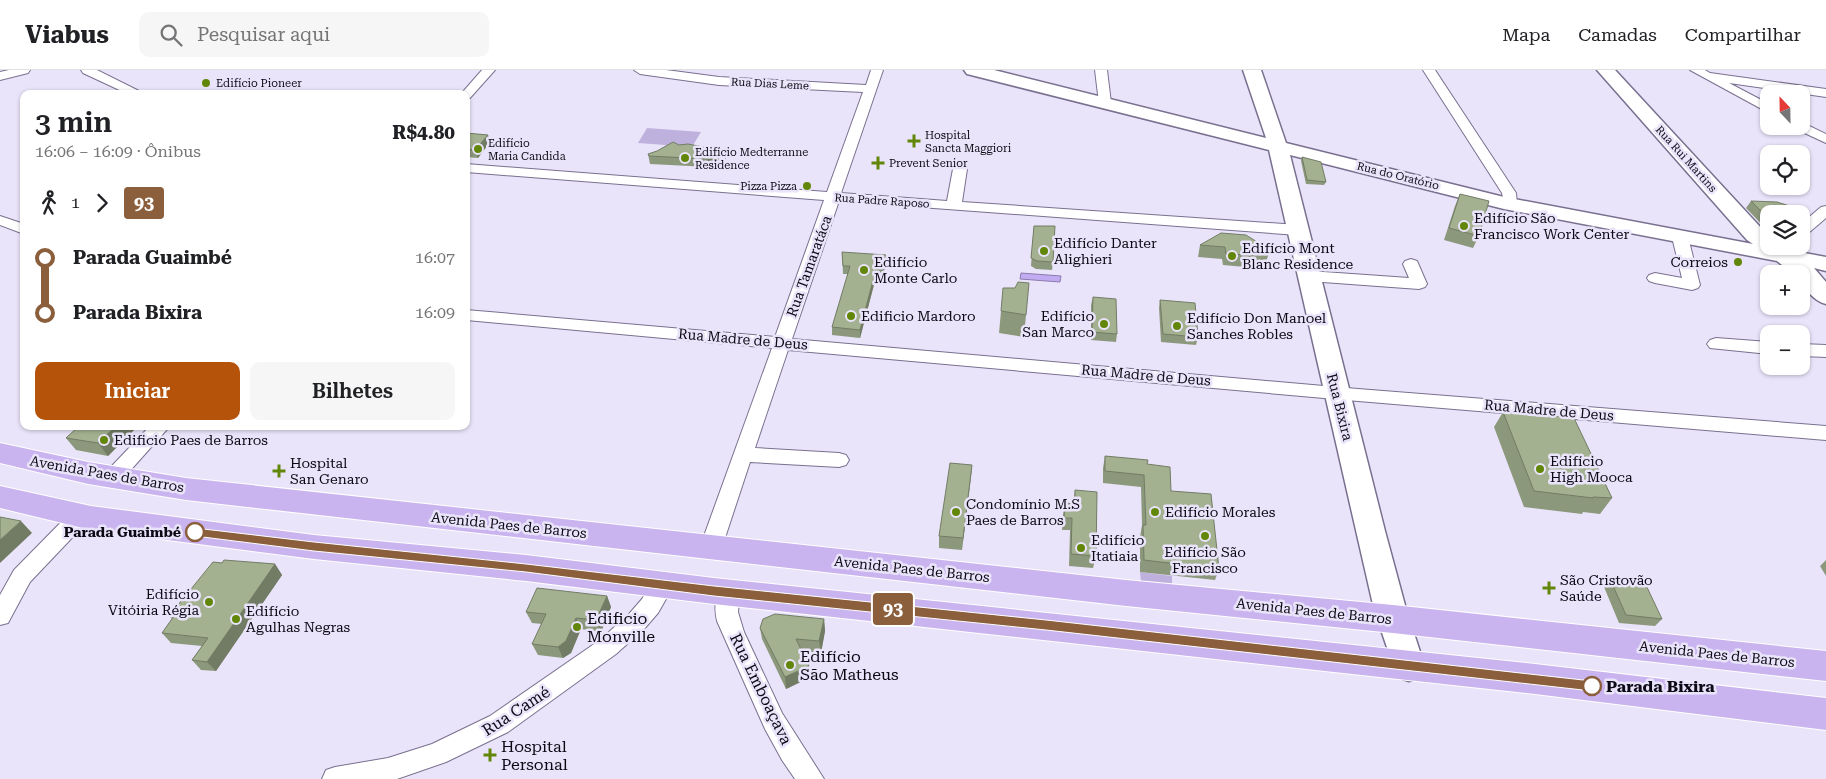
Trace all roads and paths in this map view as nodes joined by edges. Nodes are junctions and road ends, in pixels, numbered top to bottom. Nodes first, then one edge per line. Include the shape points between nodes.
1 (24, 70) edge
2 (87, 70) edge
3 (489, 70) edge
4 (640, 70) edge
5 (877, 70) edge
6 (973, 70) edge
7 (1101, 70) edge
8 (1252, 70) edge
9 (1429, 70) edge
10 (1606, 70) edge
11 (1696, 70) edge
12 (0, 76) edge
13 (1708, 76) junction
14 (870, 89) junction
15 (130, 90) edge
16 (470, 90) edge
17 (1826, 93) edge
18 (1105, 103) junction
19 (1760, 103) edge
20 (1810, 131) edge
21 (1826, 139) edge
22 (1278, 146) junction
23 (470, 168) edge
24 (960, 169) dead end
25 (834, 197) junction
26 (1510, 204) junction
27 (954, 206) junction
28 (1826, 210) edge
29 (0, 220) edge
30 (1810, 224) edge
31 (20, 228) edge
32 (1298, 230) junction
33 (1680, 237) junction
34 (1760, 238) edge
35 (1760, 246) edge
36 (1786, 255) edge
37 (1799, 255) edge
38 (1411, 264) dead end
39 (1826, 264) edge
40 (1309, 276) junction
41 (1655, 278) dead end
42 (1826, 297) edge
43 (470, 315) edge
44 (782, 342) junction
45 (1716, 344) dead end
46 (1760, 347) edge
47 (1810, 350) edge
48 (1826, 351) edge
49 (1336, 392) junction
50 (158, 430) edge
51 (1826, 433) edge
52 (0, 453) edge
53 (745, 455) junction
54 (839, 460) dead end
55 (113, 477) junction
56 (0, 497) edge
57 (80, 516) junction
58 (712, 548) junction
59 (526, 568) junction
60 (662, 585) junction
61 (729, 592) junction
62 (0, 616) edge
63 (1393, 619) junction
64 (1408, 666) junction
65 (1826, 666) edge
66 (1826, 714) edge
67 (335, 779) edge
68 (811, 779) edge

1 - 12 street
2 - 15 street
3 - 16 street
4 - 14 street, Rua Dias Leme via 719,81
5 - 14 street, Rua Tamaratáca
6 - 18 main road, Rua do Oratório
7 - 18 street
8 - 22 main road, Rua Bixira
9 - 26 street via 1509,193
10 - 34 main road, Rua Rui Martins
11 - 13 street
13 - 17 street
13 - 19 street
14 - 25 street, Rua Tamaratáca
18 - 22 main road, Rua do Oratório
20 - 21 street
22 - 26 main road, Rua do Oratório
22 - 32 main road, Rua Bixira
23 - 25 street, Rua Padre Raposo
24 - 27 street
25 - 27 street, Rua Padre Raposo
25 - 44 street, Rua Tamaratáca
26 - 33 main road, Rua do Oratório
27 - 32 street, Rua Padre Raposo
28 - 30 street
29 - 31 street
32 - 40 main road, Rua Bixira
33 - 35 main road, Rua do Oratório
33 - 41 street via 1692,285
36 - 42 main road, Rua Rui Martins
37 - 39 main road, Rua do Oratório
38 - 40 street via 1419,284
40 - 49 main road, Rua Bixira
43 - 44 street, Rua Madre de Deus
44 - 49 street, Rua Madre de Deus
44 - 53 street, Rua Tamaratáca
45 - 46 street
47 - 48 street
49 - 51 street, Rua Madre de Deus
49 - 63 main road, Rua Bixira
50 - 55 street
52 - 55 main road, Avenida Paes de Barros
53 - 54 street
53 - 58 street, Rua Tamaratáca
55 - 58 main road, Avenida Paes de Barros via 186,489
56 - 57 main road
57 - 59 main road via 314,547
57 - 62 street via 22,576
58 - 59 main road via 700,568 681,576 557,562
58 - 63 main road, Avenida Paes de Barros
59 - 60 main road
60 - 61 main road
60 - 67 street, Rua Camé via 638,621 608,647 499,724 437,754 388,770
61 - 64 main road
61 - 68 street, Rua Emboaçava via 727,616 751,673 773,719
63 - 64 main road, Rua Bixira
63 - 65 main road, Avenida Paes de Barros
64 - 66 main road

